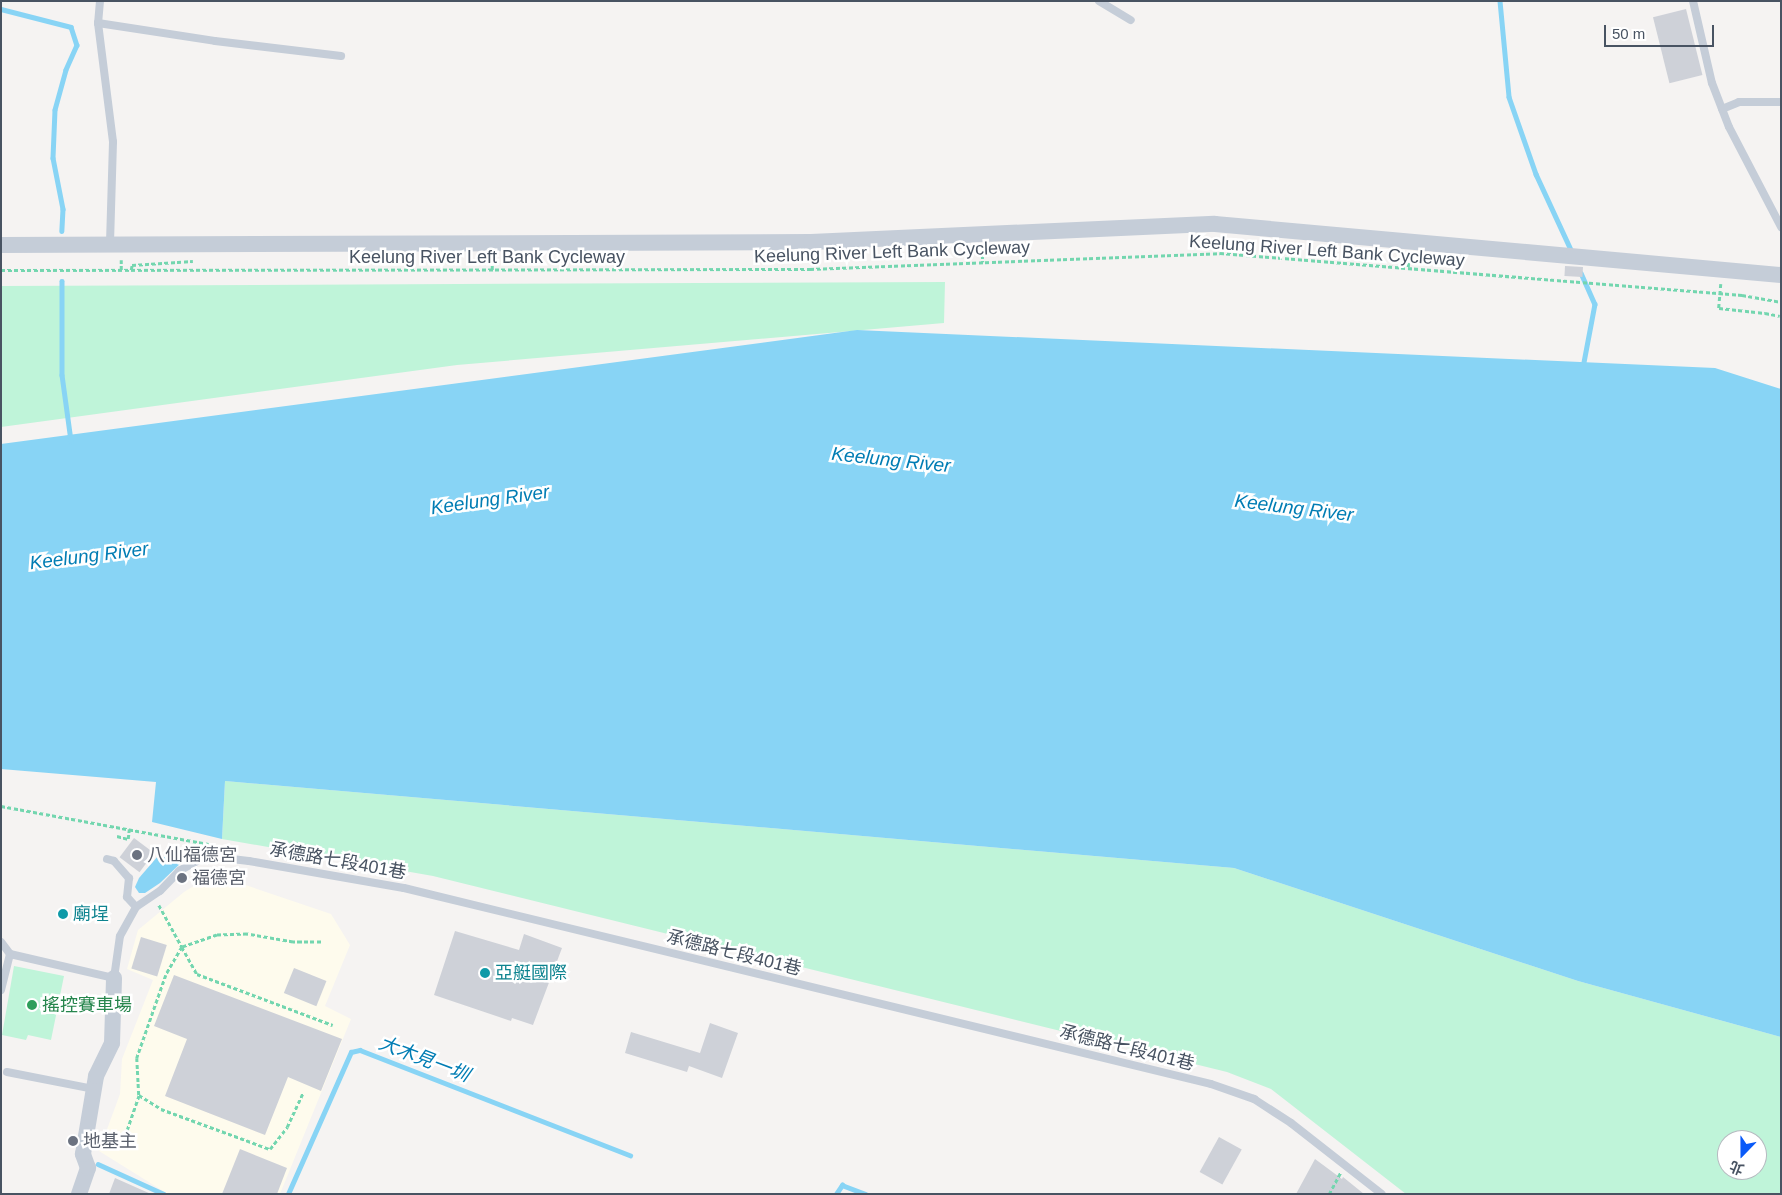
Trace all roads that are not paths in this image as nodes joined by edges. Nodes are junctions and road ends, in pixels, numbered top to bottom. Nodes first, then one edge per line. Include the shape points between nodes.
1 (100, 1) edge
2 (1099, 1) edge
3 (1693, 1) edge
4 (1131, 20) dead end
5 (98, 23) junction
6 (341, 56) dead end
7 (1781, 102) edge
8 (1722, 109) junction
9 (1781, 227) edge
10 (110, 244) junction
11 (1, 245) edge
12 (1781, 274) edge
13 (106, 859) dead end
14 (136, 907) junction
15 (1, 942) edge
16 (10, 954) junction
17 (114, 978) junction
18 (1, 990) edge
19 (7, 1072) dead end
20 (94, 1089) junction
21 (78, 1194) edge
22 (1382, 1194) edge

1 - 5 lane
2 - 4 lane
3 - 8 lane via 1712,82
5 - 6 lane
5 - 10 lane via 113,142
7 - 8 lane via 1739,102
8 - 9 lane via 1728,127
10 - 11 street
10 - 12 street via 811,242 1215,224
13 - 14 lane via 114,861 129,878 127,897
14 - 17 lane, 承德路七段401巷 via 120,936
14 - 22 lane, 承德路七段401巷 via 179,871 206,856 404,888 1211,1084 1254,1099 1291,1123
15 - 16 lane
16 - 17 lane
16 - 18 lane
17 - 20 street via 112,1043 96,1076
19 - 20 lane
20 - 21 street via 83,1154 88,1168

